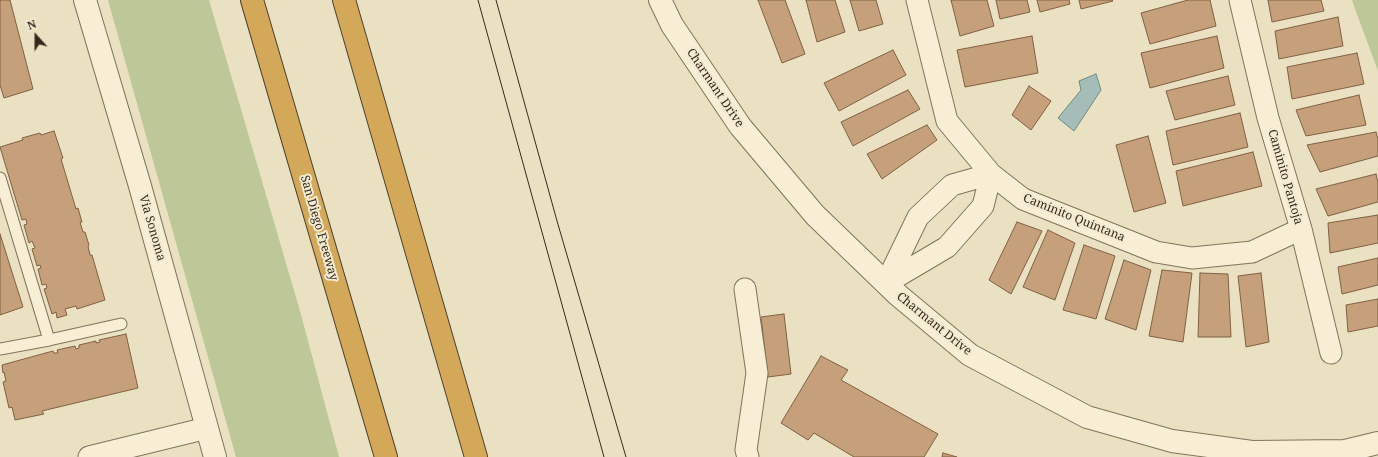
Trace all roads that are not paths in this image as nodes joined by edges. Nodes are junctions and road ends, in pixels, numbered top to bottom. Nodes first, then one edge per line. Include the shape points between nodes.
1 (84, 0) edge
2 (252, 0) edge
3 (344, 0) edge
4 (660, 0) edge
5 (917, 0) edge
6 (1240, 0) edge
7 (991, 174) junction
8 (0, 178) edge
9 (1301, 229) junction
10 (886, 283) junction
11 (745, 289) dead end
12 (121, 324) dead end
13 (49, 340) junction
14 (0, 349) edge
15 (1332, 353) dead end
16 (207, 428) junction
17 (1378, 443) edge
18 (1285, 454) edge
19 (89, 457) edge
20 (215, 457) edge
21 (386, 457) edge
22 (476, 457) edge
23 (748, 457) edge

1 - 16 street, Via Sonoma via 140,186
2 - 21 highway, San Diego Freeway
3 - 22 highway
4 - 10 street, Charmant Drive via 672,25 740,126 815,214
5 - 7 street, Caminito Quintana via 947,121
6 - 9 street, Caminito Pantoja via 1268,118
7 - 9 street, Caminito Quintana via 1023,199 1156,252 1192,258 1252,252
7 - 10 street via 983,206 947,246
7 - 10 street via 952,185 918,217
8 - 13 lane
9 - 15 street, Caminito Pantoja
10 - 18 street, Charmant Drive via 970,355 1087,417 1172,441
11 - 23 street via 756,373 746,450
12 - 13 lane
13 - 14 lane
16 - 19 street
16 - 20 street, Via Sonoma
17 - 18 street, Charmant Drive via 1345,451

